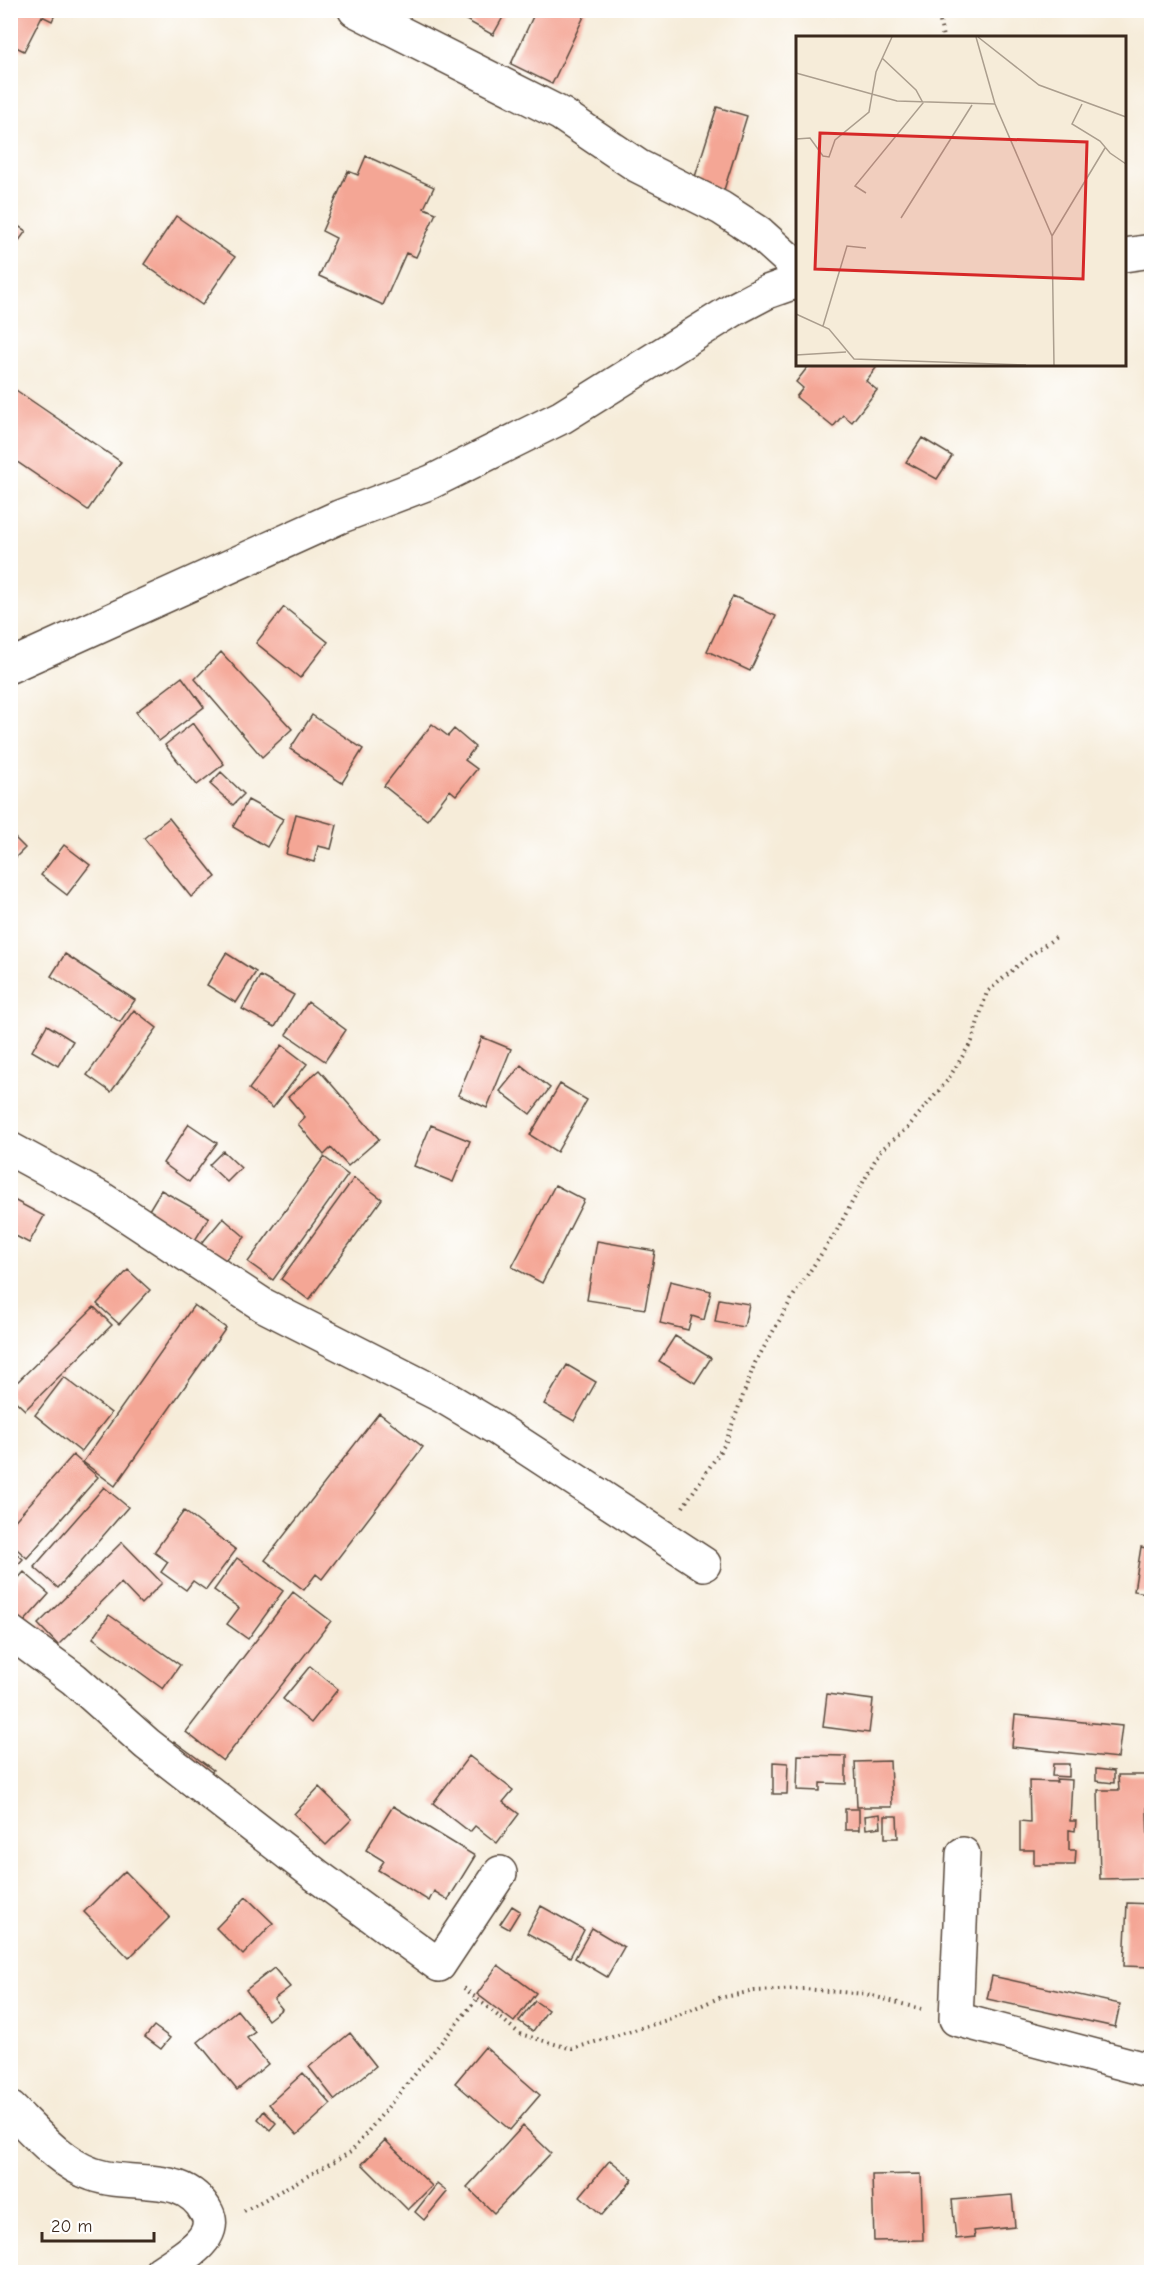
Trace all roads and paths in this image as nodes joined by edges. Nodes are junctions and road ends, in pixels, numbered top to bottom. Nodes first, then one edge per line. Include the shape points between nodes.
1 (355, 10) edge
2 (938, 10) edge
3 (943, 36) edge
4 (1152, 251) edge
5 (1126, 255) edge
6 (796, 266) edge
7 (796, 282) edge
8 (10, 666) edge
9 (1059, 935) dead end
10 (10, 1149) edge
11 (667, 1540) junction
12 (704, 1564) dead end
13 (10, 1632) edge
14 (963, 1854) dead end
15 (500, 1873) dead end
16 (439, 1965) junction
17 (476, 2000) junction
18 (956, 2019) junction
19 (1152, 2071) edge
20 (10, 2108) edge
21 (209, 2230) junction
22 (161, 2272) edge

1 - 6 street via 561,114 638,166 722,208 758,232
2 - 3 path
4 - 5 street
7 - 8 street via 733,310 562,417 461,467 254,554
9 - 11 path via 987,992 972,1041 947,1082 908,1127 880,1151 836,1232 755,1363 725,1444 686,1500
10 - 11 street via 102,1199 263,1305 444,1397
11 - 12 street
13 - 16 street via 74,1679 156,1750
14 - 18 street
15 - 16 street
16 - 17 path
17 - 18 path via 520,2034 572,2049 719,1998 754,1991 804,1989 865,1994
17 - 21 path via 351,2152
18 - 19 street
20 - 21 street via 57,2152 90,2174 127,2183 165,2183 187,2189 200,2199 209,2217
21 - 22 street via 196,2247

